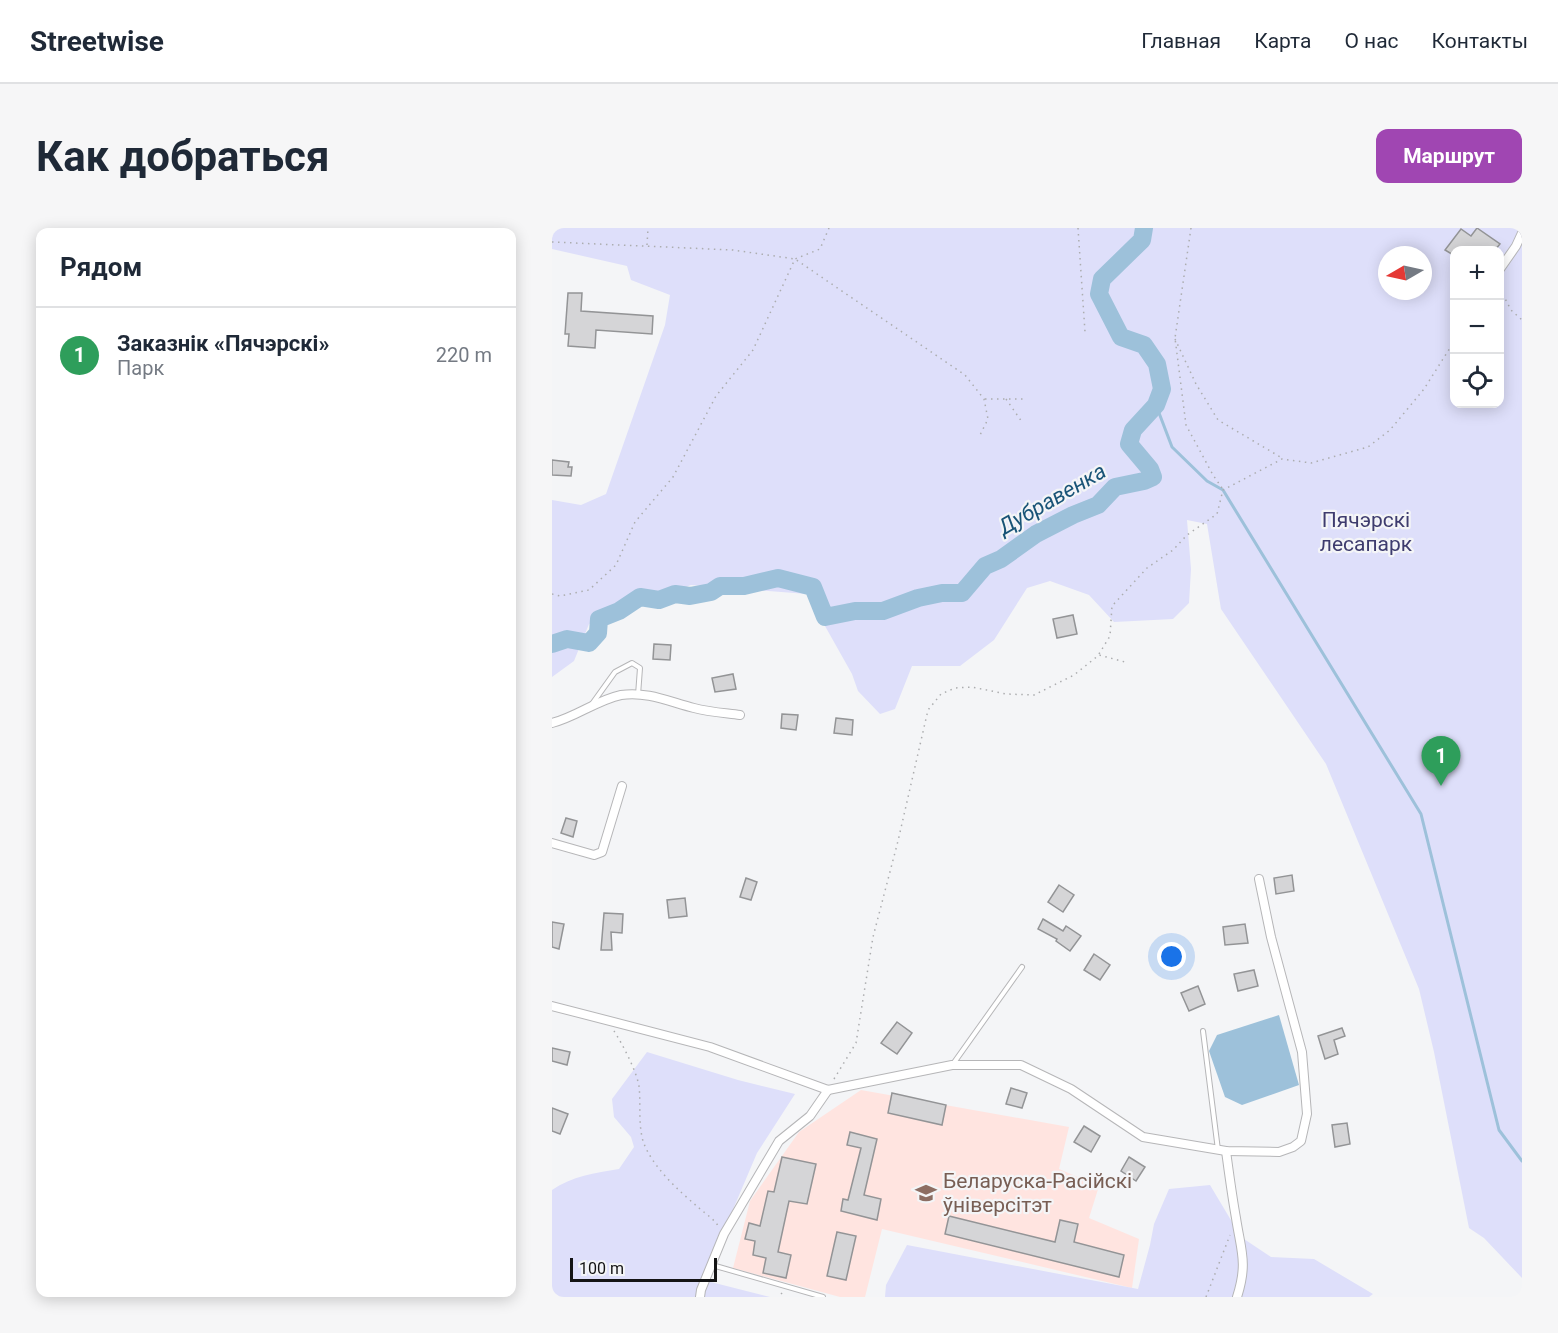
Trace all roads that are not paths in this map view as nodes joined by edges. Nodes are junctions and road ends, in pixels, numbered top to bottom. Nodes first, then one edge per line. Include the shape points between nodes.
1 (1522, 233) edge
2 (1504, 262) edge
3 (638, 695) junction
4 (590, 707) junction
5 (740, 715) dead end
6 (552, 723) edge
7 (622, 786) dead end
8 (552, 843) edge
9 (1259, 879) dead end
10 (1022, 967) dead end
11 (552, 1005) edge
12 (1203, 1031) dead end
13 (952, 1065) junction
14 (828, 1090) junction
15 (1222, 1151) junction
16 (711, 1264) junction
17 (700, 1297) edge
18 (823, 1297) edge
19 (1236, 1297) edge

1 - 2 street
3 - 4 street via 623,695
3 - 4 lane via 640,668 632,663 615,672
3 - 5 street
4 - 6 street
7 - 8 street via 602,852 594,855
9 - 15 street via 1302,1053 1307,1114 1301,1141 1293,1147 1279,1152
10 - 13 lane
11 - 14 street via 710,1047
12 - 15 lane
13 - 14 street
13 - 15 street via 1021,1065 1071,1089 1143,1137
14 - 16 street via 810,1116 779,1141 724,1234
15 - 19 street via 1242,1245 1243,1277
16 - 17 street
16 - 18 lane

